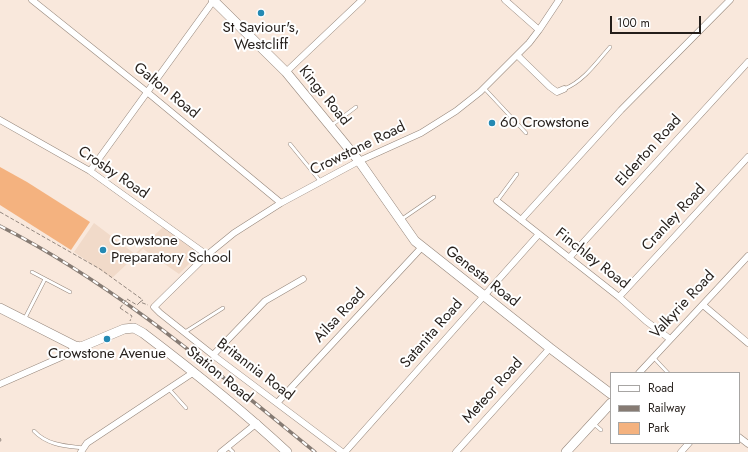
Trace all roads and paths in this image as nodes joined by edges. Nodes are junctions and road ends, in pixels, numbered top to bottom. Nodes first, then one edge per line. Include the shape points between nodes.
1 (32, 0) edge
2 (213, 0) edge
3 (362, 0) edge
4 (505, 0) edge
5 (559, 0) edge
6 (730, 0) edge
7 (539, 30) junction
8 (610, 47) dead end
9 (517, 55) junction
10 (747, 64) edge
11 (286, 72) junction
12 (484, 88) junction
13 (564, 89) joint
14 (147, 92) junction
15 (557, 92) junction
16 (555, 100) dead end
17 (356, 107) dead end
18 (0, 120) edge
19 (331, 126) junction
20 (526, 132) dead end
21 (290, 144) dead end
22 (748, 157) edge
23 (358, 161) junction
24 (90, 171) junction
25 (517, 174) dead end
26 (321, 182) junction
27 (434, 197) dead end
28 (497, 201) joint
29 (281, 203) junction
30 (0, 212) edge
31 (400, 220) junction
32 (521, 220) junction
33 (539, 234) junction
34 (422, 247) junction
35 (207, 254) junction
36 (748, 256) edge
37 (570, 258) junction
38 (32, 272) dead end
39 (45, 279) junction
40 (302, 279) dead end
41 (70, 292) dead end
42 (483, 296) junction
43 (619, 297) junction
44 (140, 302) junction
45 (703, 305) junction
46 (154, 307) junction
47 (0, 308) edge
48 (223, 308) dead end
49 (132, 316) dead end
50 (24, 320) junction
51 (185, 332) junction
52 (670, 339) junction
53 (748, 343) edge
54 (75, 346) junction
55 (550, 348) junction
56 (213, 356) junction
57 (653, 358) junction
58 (194, 372) junction
59 (639, 372) edge
60 (667, 372) edge
61 (0, 384) edge
62 (170, 389) junction
63 (610, 393) edge
64 (277, 403) junction
65 (610, 404) edge
66 (186, 408) dead end
67 (257, 423) junction
68 (593, 423) junction
69 (601, 430) dead end
70 (34, 431) dead end
71 (0, 438) edge
72 (740, 438) edge
73 (0, 442) edge
74 (688, 444) edge
75 (748, 444) edge
76 (228, 447) junction
77 (82, 450) edge
78 (221, 452) edge
79 (233, 452) edge
80 (287, 452) edge
81 (342, 452) edge
82 (345, 452) edge
83 (456, 452) edge
84 (566, 452) edge
85 (681, 452) edge

1 - 14 street, Galton Road
2 - 11 street, Kings Road
2 - 14 street
3 - 11 street
4 - 7 street
5 - 7 street, Crowstone Road
6 - 32 street via 621,110
7 - 9 street, Crowstone Road
8 - 13 lane via 585,74
9 - 12 street, Crowstone Road
9 - 15 street
10 - 37 street, Elderton Road
11 - 19 street, Kings Road
12 - 20 lane
12 - 23 street, Crowstone Road via 456,111 421,133
13 - 15 street
14 - 24 street
14 - 29 street, Galton Road
15 - 16 street
17 - 19 lane
18 - 24 street, Crosby Road
19 - 23 street, Kings Road
21 - 26 lane
22 - 43 street, Cranley Road
23 - 26 street, Crowstone Road
23 - 31 street, Genesta Road
24 - 35 street, Crosby Road
25 - 28 lane
26 - 29 street, Crowstone Road
27 - 31 lane
28 - 32 street, Finchley Road
29 - 35 street, Crowstone Road
30 - 44 path via 100,269 143,300
31 - 34 street, Genesta Road via 415,242
32 - 33 street, Finchley Road
33 - 37 street, Finchley Road
33 - 42 street, Satanita Road
34 - 42 street, Genesta Road
34 - 64 street, Ailsa Road
35 - 46 street, Crowstone Road
36 - 45 street, Valkyrie Road
37 - 43 street, Finchley Road
38 - 39 lane
39 - 41 lane
39 - 50 lane
40 - 56 street via 265,301
42 - 55 street, Genesta Road
42 - 82 street, Satanita Road
43 - 52 street, Finchley Road
44 - 46 path
44 - 49 path, bridge via 137,305 127,299 120,308
45 - 52 street, Valkyrie Road
45 - 53 street
46 - 51 street, Britannia Road
47 - 50 street
48 - 51 lane
50 - 54 street
51 - 56 street, Britannia Road
52 - 57 street, Valkyrie Road
54 - 58 street, Station Road via 81,347 124,328 134,328
54 - 61 street via 66,355
55 - 63 street, Genesta Road
55 - 83 street, Meteor Road
56 - 64 street, Britannia Road
57 - 59 street, Valkyrie Road
57 - 60 lane
58 - 62 street
58 - 67 street, Station Road
62 - 66 lane
62 - 77 street via 87,443
64 - 81 street, Britannia Road
65 - 68 street
67 - 76 street
67 - 80 street, Station Road
68 - 69 lane
68 - 84 street
70 - 77 lane via 39,437
71 - 73 path
72 - 75 street
74 - 85 street
76 - 78 street
76 - 79 lane

